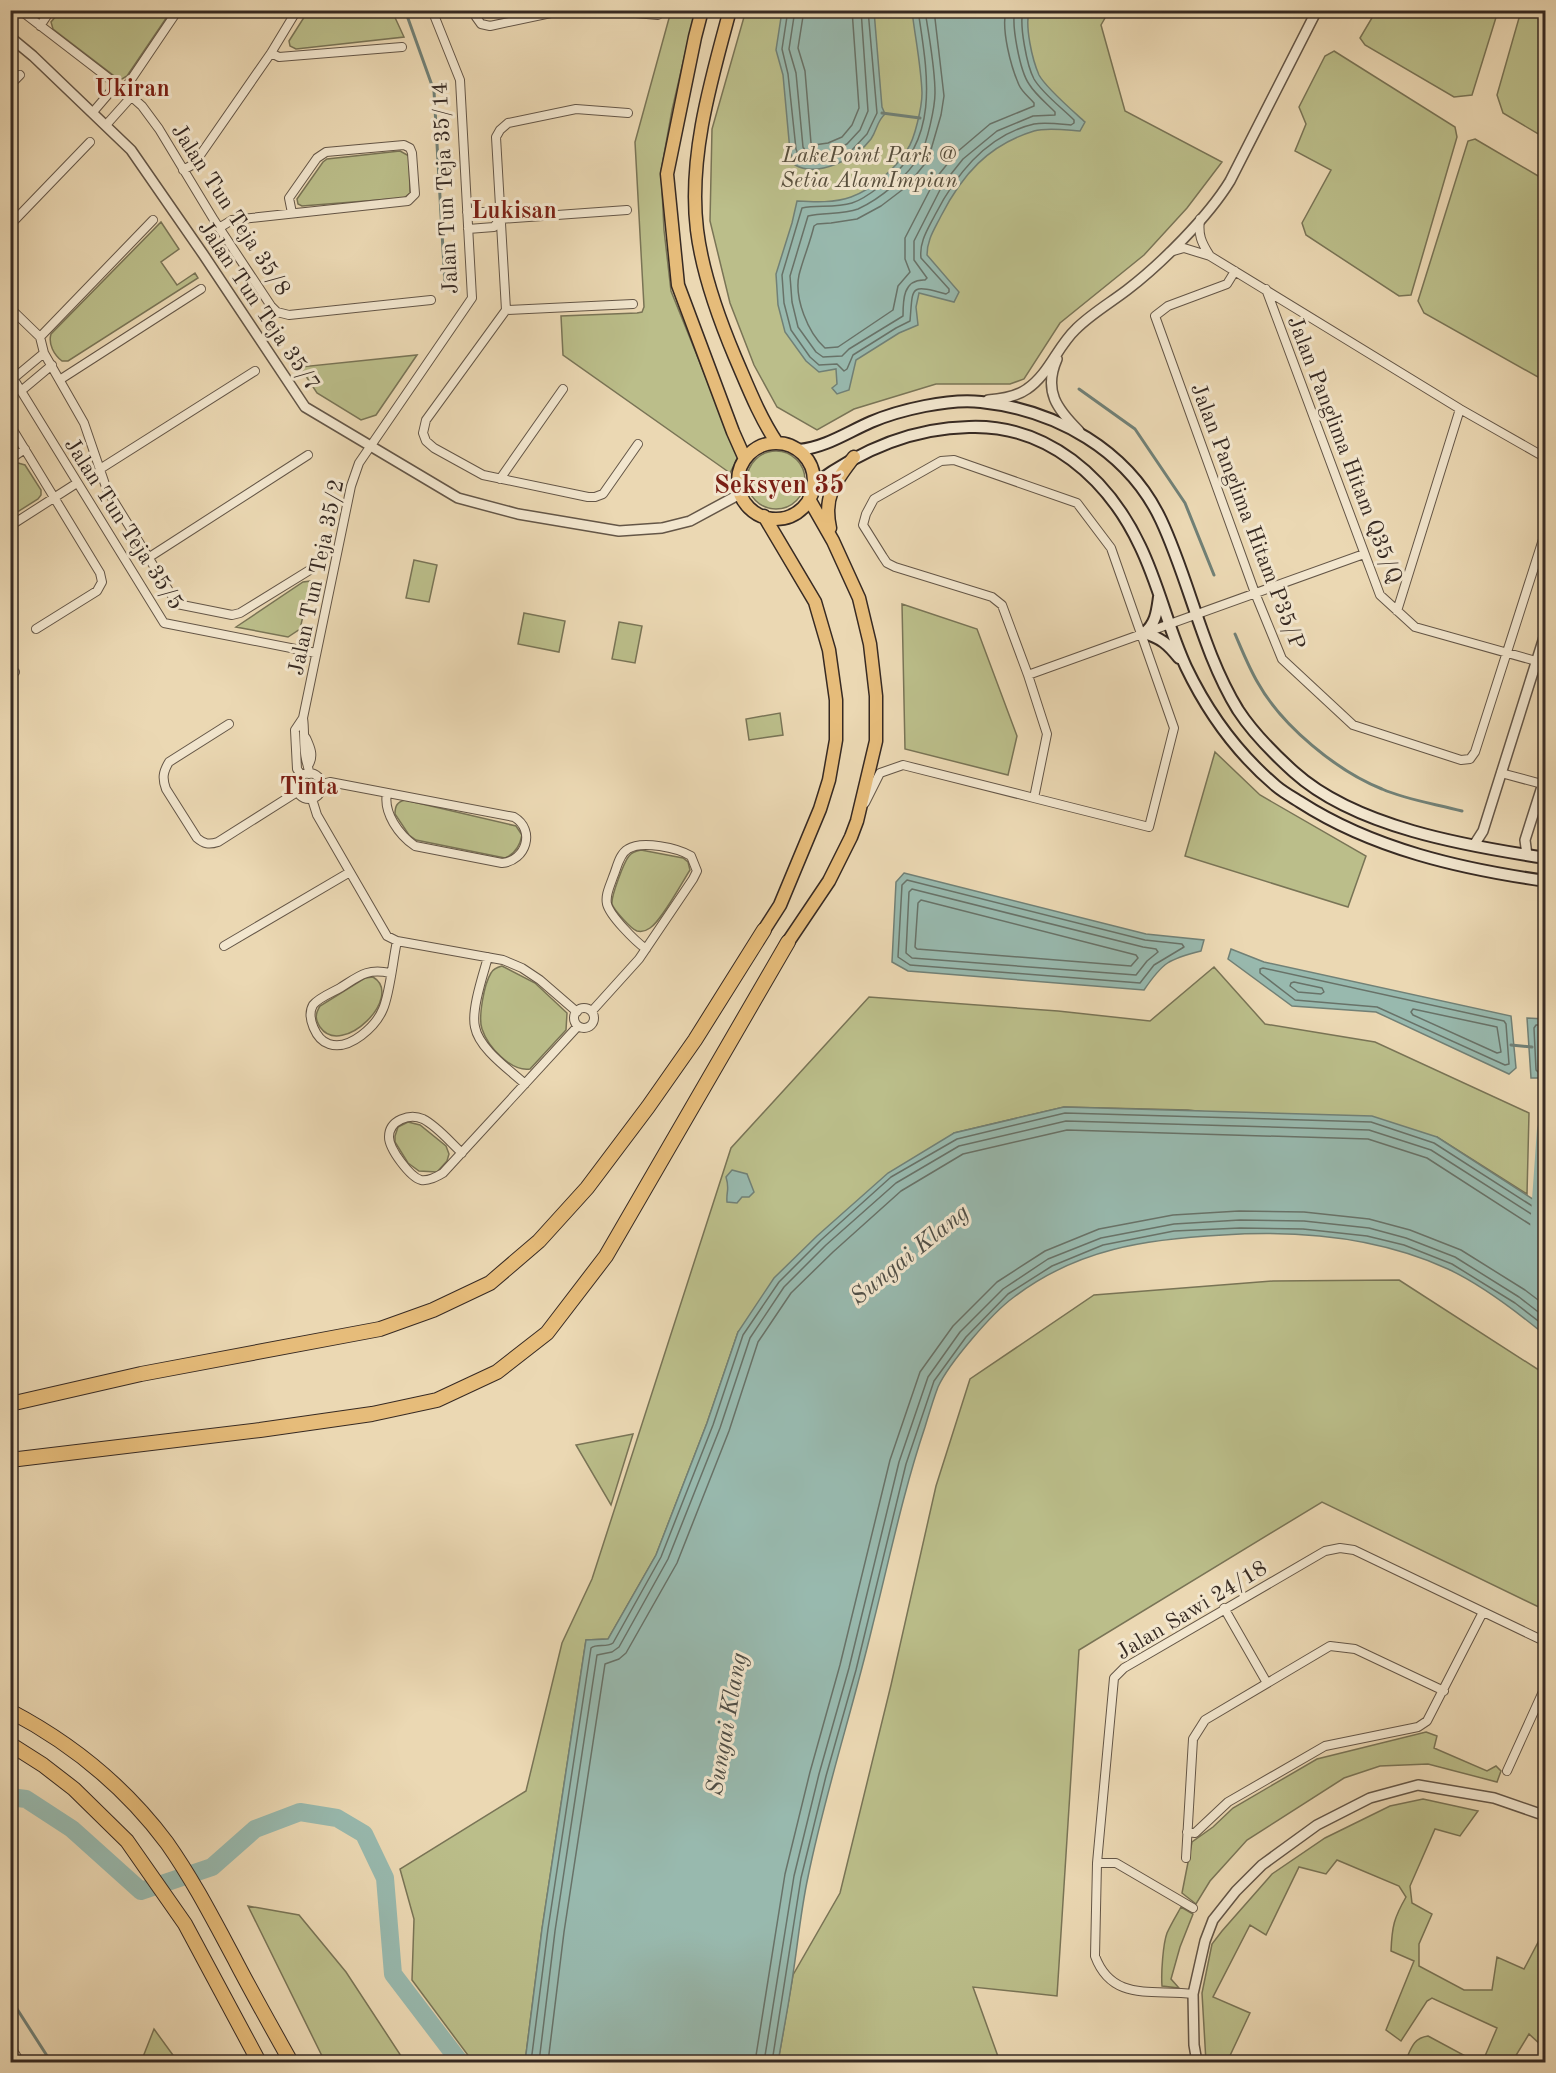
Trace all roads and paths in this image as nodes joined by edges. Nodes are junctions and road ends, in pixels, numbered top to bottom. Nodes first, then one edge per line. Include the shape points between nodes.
1 (20, 10) edge
2 (54, 10) edge
3 (178, 10) edge
4 (297, 10) edge
5 (432, 10) edge
6 (475, 10) edge
7 (565, 10) edge
8 (602, 10) edge
9 (702, 10) edge
10 (730, 10) edge
11 (1317, 10) edge
12 (658, 15) dead end
13 (40, 26) junction
14 (10, 37) edge
15 (402, 47) dead end
16 (272, 53) junction
17 (20, 75) dead end
18 (10, 85) edge
19 (120, 87) junction
20 (132, 96) junction
21 (93, 112) junction
22 (628, 113) dead end
23 (106, 125) junction
24 (90, 142) dead end
25 (183, 170) junction
26 (627, 210) dead end
27 (467, 212) junction
28 (292, 213) junction
29 (500, 219) junction
30 (1200, 219) junction
31 (153, 220) dead end
32 (10, 225) edge
33 (219, 228) junction
34 (468, 229) junction
35 (1169, 252) junction
36 (1210, 256) junction
37 (1235, 271) junction
38 (201, 289) dead end
39 (1266, 289) junction
40 (431, 300) dead end
41 (633, 304) dead end
42 (10, 308) edge
43 (506, 310) junction
44 (39, 337) junction
45 (1064, 343) junction
46 (44, 353) junction
47 (52, 365) junction
48 (255, 371) dead end
49 (12, 376) edge
50 (61, 379) junction
51 (563, 389) dead end
52 (21, 391) junction
53 (979, 401) junction
54 (1460, 409) junction
55 (10, 425) edge
56 (1084, 435) junction
57 (777, 443) junction
58 (638, 444) dead end
59 (370, 446) junction
60 (25, 449) junction
61 (799, 450) junction
62 (308, 455) dead end
63 (854, 457) junction
64 (1545, 458) edge
65 (10, 459) edge
66 (745, 459) junction
67 (100, 469) junction
68 (500, 479) junction
69 (77, 483) junction
70 (813, 485) junction
71 (740, 494) junction
72 (54, 498) junction
73 (808, 500) junction
74 (764, 516) junction
75 (10, 526) edge
76 (1545, 530) edge
77 (833, 541) junction
78 (1364, 554) junction
79 (148, 558) junction
80 (313, 568) dead end
81 (1159, 593) junction
82 (1255, 593) junction
83 (1397, 611) junction
84 (1196, 615) junction
85 (1170, 624) junction
86 (36, 629) dead end
87 (1545, 631) edge
88 (1142, 634) junction
89 (316, 653) junction
90 (1507, 653) junction
91 (1536, 661) junction
92 (1185, 665) junction
93 (1028, 675) junction
94 (303, 718) junction
95 (229, 724) dead end
96 (1501, 773) junction
97 (1545, 774) edge
98 (305, 775) junction
99 (322, 784) junction
100 (1542, 784) junction
101 (297, 792) junction
102 (387, 793) junction
103 (1034, 798) junction
104 (312, 799) junction
105 (857, 821) junction
106 (1474, 845) junction
107 (1527, 855) junction
108 (1545, 858) edge
109 (350, 872) junction
110 (1545, 881) edge
111 (764, 930) joint
112 (396, 941) junction
113 (788, 942) joint
114 (224, 946) dead end
115 (646, 949) junction
116 (489, 957) junction
117 (390, 973) junction
118 (592, 1011) junction
119 (577, 1012) junction
120 (578, 1026) junction
121 (525, 1084) junction
122 (462, 1153) junction
123 (10, 1404) edge
124 (10, 1460) edge
125 (1224, 1608) junction
126 (1483, 1612) junction
127 (1545, 1641) edge
128 (1267, 1683) junction
129 (1545, 1685) edge
130 (1444, 1691) junction
131 (10, 1711) edge
132 (10, 1744) edge
133 (1507, 1771) dead end
134 (1545, 1816) edge
135 (1187, 1832) junction
136 (1186, 1858) dead end
137 (1097, 1863) junction
138 (1192, 1908) dead end
139 (1193, 1994) junction
140 (10, 2046) edge
141 (20, 2062) edge
142 (259, 2062) edge
143 (291, 2062) edge
144 (1197, 2062) edge

1 - 13 street, Jalan Tun Teja 35/8
2 - 13 street
3 - 19 street
4 - 16 street
5 - 27 street, Jalan Tun Teja 35/14 via 460,80
6 - 7 street via 481,24 490,26
8 - 12 street
9 - 66 main road via 667,174 678,285
10 - 57 main road via 703,114 696,186 697,231 727,336 762,421
11 - 30 street via 1230,181
13 - 19 street, Jalan Tun Teja 35/8
14 - 21 street, Jalan Tun Teja 35/7
15 - 16 street via 279,57
16 - 25 street via 194,164
17 - 18 street
19 - 20 street, Jalan Tun Teja 35/8
19 - 21 street
20 - 23 street
20 - 25 street, Jalan Tun Teja 35/8 via 151,118
21 - 23 street, Jalan Tun Teja 35/7
22 - 29 street via 576,109 507,123 496,137
23 - 59 street, Jalan Tun Teja 35/7 via 131,150 157,186 304,407
24 - 32 street
25 - 33 street, Jalan Tun Teja 35/8
26 - 29 street
27 - 29 street via 493,212
27 - 34 street, Jalan Tun Teja 35/14
28 - 28 street via 412,199 415,194 410,148 404,145 326,152 317,158 289,198
28 - 33 street via 232,220
29 - 34 street via 494,227
29 - 43 street
30 - 35 street
30 - 36 street via 1198,234
31 - 44 street
33 - 40 street, Jalan Tun Teja 35/8 via 277,312 289,315
34 - 59 street, Jalan Tun Teja 35/14 via 472,298
35 - 36 street via 1184,248
35 - 45 street via 1129,289 1075,329
36 - 37 street
37 - 39 street
37 - 82 street, Jalan Panglima Hitam P35/P via 1227,284 1168,306 1155,316
38 - 50 street
39 - 54 street
39 - 78 street, Jalan Panglima Hitam Q35/Q
41 - 43 street
42 - 44 street
43 - 68 street via 426,420 423,433 426,441 444,453 483,476
44 - 46 street
45 - 53 street via 1037,382 1025,391 1012,397
45 - 56 street via 1054,365 1052,394 1061,413
46 - 47 street
46 - 49 street
47 - 50 street
47 - 52 street
48 - 67 street
49 - 52 street, Jalan Tun Teja 35/5
50 - 67 street via 84,423
51 - 68 street
52 - 69 street, Jalan Tun Teja 35/5
53 - 56 main road via 1018,408
53 - 61 main road via 948,402 896,414 816,448
54 - 64 street
54 - 83 street
55 - 60 street
56 - 84 main road via 1129,471 1149,500 1172,548
57 - 61 main road
57 - 66 main road via 754,450
58 - 68 street via 609,487 595,497
59 - 71 street, Jalan Tun Teja 35/7 via 458,498 518,514 619,531 662,528 690,521
59 - 89 street, Jalan Tun Teja 35/2 via 358,463 351,486
60 - 65 street
60 - 72 street
61 - 70 main road via 812,469
62 - 79 street
63 - 70 main road
63 - 77 main road via 828,498
63 - 81 main road via 902,437 948,427 985,426 1021,432 1044,442 1078,464 1108,494 1141,546
66 - 71 main road via 738,476
67 - 79 street via 106,490
69 - 72 street
69 - 89 street, Jalan Tun Teja 35/5 via 164,623
70 - 73 main road
71 - 74 main road via 750,509
72 - 75 street
72 - 86 street via 102,582 97,591
73 - 74 main road via 789,516
73 - 77 main road
74 - 111 main road via 815,602 830,650 836,740 820,809 780,905
76 - 90 street
77 - 105 main road via 859,598 876,696 876,741
78 - 82 street
78 - 83 street, Jalan Panglima Hitam Q35/Q via 1380,595
79 - 80 street via 177,604 232,615
81 - 85 main road
81 - 88 main road via 1154,623
82 - 84 street
82 - 90 street, Jalan Panglima Hitam P35/P via 1282,659 1353,725 1461,760 1470,759 1475,752
83 - 90 street, Jalan Panglima Hitam Q35/Q via 1415,627
84 - 85 street
84 - 106 main road via 1239,711 1296,774 1327,796 1365,814
85 - 88 street
85 - 92 main road
87 - 91 street
88 - 92 main road via 1167,642
88 - 93 street
88 - 93 street via 1111,548 1077,503 954,460 941,461 874,499 863,525 887,563 995,598 1002,605
88 - 103 street via 1174,728 1149,827
89 - 94 street, Jalan Tun Teja 35/2
90 - 91 street, Jalan Panglima Hitam Q35/Q
91 - 96 street
92 - 110 main road via 1217,723 1243,754 1276,787 1314,811 1347,829 1412,852 1497,874
93 - 103 street via 1047,734
94 - 98 street, Jalan Tun Teja 35/2 via 309,764
94 - 98 street, Jalan Tun Teja 35/2 via 295,730 297,769
95 - 101 street via 169,762 164,770 166,789 197,838 211,845 218,842
96 - 100 street
96 - 106 street via 1483,831
97 - 100 street
98 - 99 street via 318,777
98 - 101 street via 297,784
99 - 102 street via 330,782
99 - 104 street via 319,794
100 - 107 street via 1525,840
101 - 104 street
102 - 102 street via 514,817 526,830 523,850 518,857 502,863 415,846 397,829 388,810
103 - 105 street via 903,765 880,773
104 - 109 street
105 - 113 main road via 829,881
106 - 107 main road
107 - 108 main road
109 - 112 street via 387,936
109 - 114 street
111 - 123 highway via 695,1040 587,1188 539,1241 490,1284 380,1329 141,1374
112 - 116 street
112 - 117 street
113 - 124 highway via 606,1256 547,1333 497,1372 437,1400 372,1414
115 - 115 street via 697,871 691,856 659,846 628,849 621,857 606,897 613,915
115 - 118 street
116 - 119 street via 522,968
116 - 121 street via 479,989 475,1027 492,1054
117 - 117 street via 384,1008 366,1031 343,1044 329,1044 318,1036 310,1015 314,1004 365,972
118 - 119 street via 585,1008
118 - 120 street via 591,1026
119 - 120 street via 574,1018
120 - 121 street
121 - 122 street
122 - 122 street via 443,1173 422,1180 411,1175 391,1145 391,1128 399,1119 412,1116 424,1120
125 - 126 street, Jalan Sawi 24/18 via 1325,1551 1340,1548 1354,1550
125 - 128 street
125 - 137 street, Jalan Sawi 24/18 via 1124,1668 1114,1678
126 - 127 street, Jalan Sawi 24/18
126 - 130 street
128 - 130 street via 1330,1646 1355,1649
128 - 135 street via 1205,1720 1193,1739
129 - 133 street
130 - 135 street via 1427,1721 1418,1727 1325,1746 1228,1802 1195,1833
131 - 143 highway via 72,1748 144,1816 166,1843 209,1910
132 - 142 highway via 74,1789 127,1841 185,1924
134 - 139 street via 1494,1798 1418,1785 1370,1798 1317,1826 1262,1865 1236,1891 1213,1920 1204,1941
135 - 136 street
137 - 138 street via 1116,1863
137 - 139 street, Jalan Sawi 24/18 via 1095,1956 1100,1970 1111,1982 1126,1989
139 - 144 street
140 - 141 street

